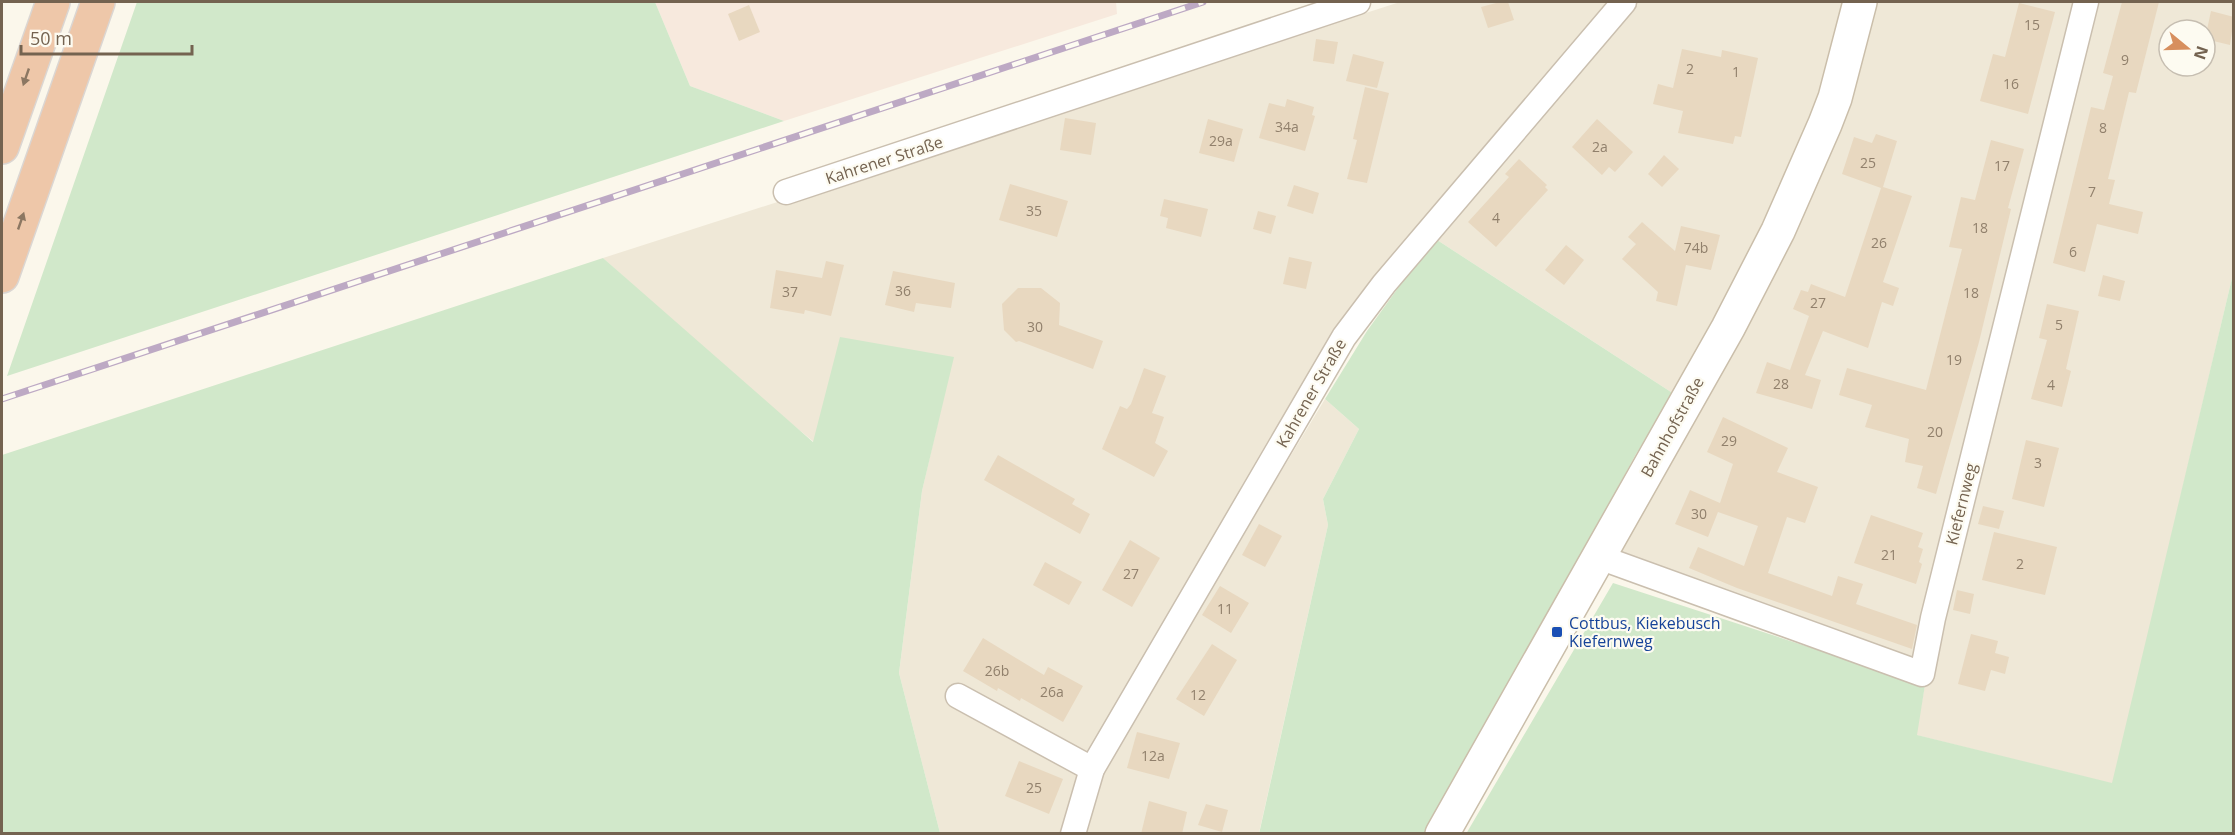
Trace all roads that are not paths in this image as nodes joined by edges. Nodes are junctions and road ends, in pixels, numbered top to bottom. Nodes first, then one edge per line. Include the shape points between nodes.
1 (53, 2) edge
2 (98, 2) edge
3 (1358, 2) edge
4 (1624, 2) edge
5 (1860, 2) edge
6 (2086, 2) edge
7 (2, 147) edge
8 (786, 192) dead end
9 (2, 276) edge
10 (1599, 557) junction
11 (958, 696) dead end
12 (1092, 769) junction
13 (1073, 834) edge
14 (1442, 834) edge

1 -> 7 highway
9 -> 2 highway
3 - 8 street, Kahrener Straße
4 - 12 street, Kahrener Straße via 1384,284 1344,337
5 - 10 main road, Bahnhofstraße via 1835,98 1778,231
6 - 10 street, Kiefernweg via 1922,674
10 - 14 main road, Bahnhofstraße
11 - 12 street
12 - 13 street, Kahrener Straße

